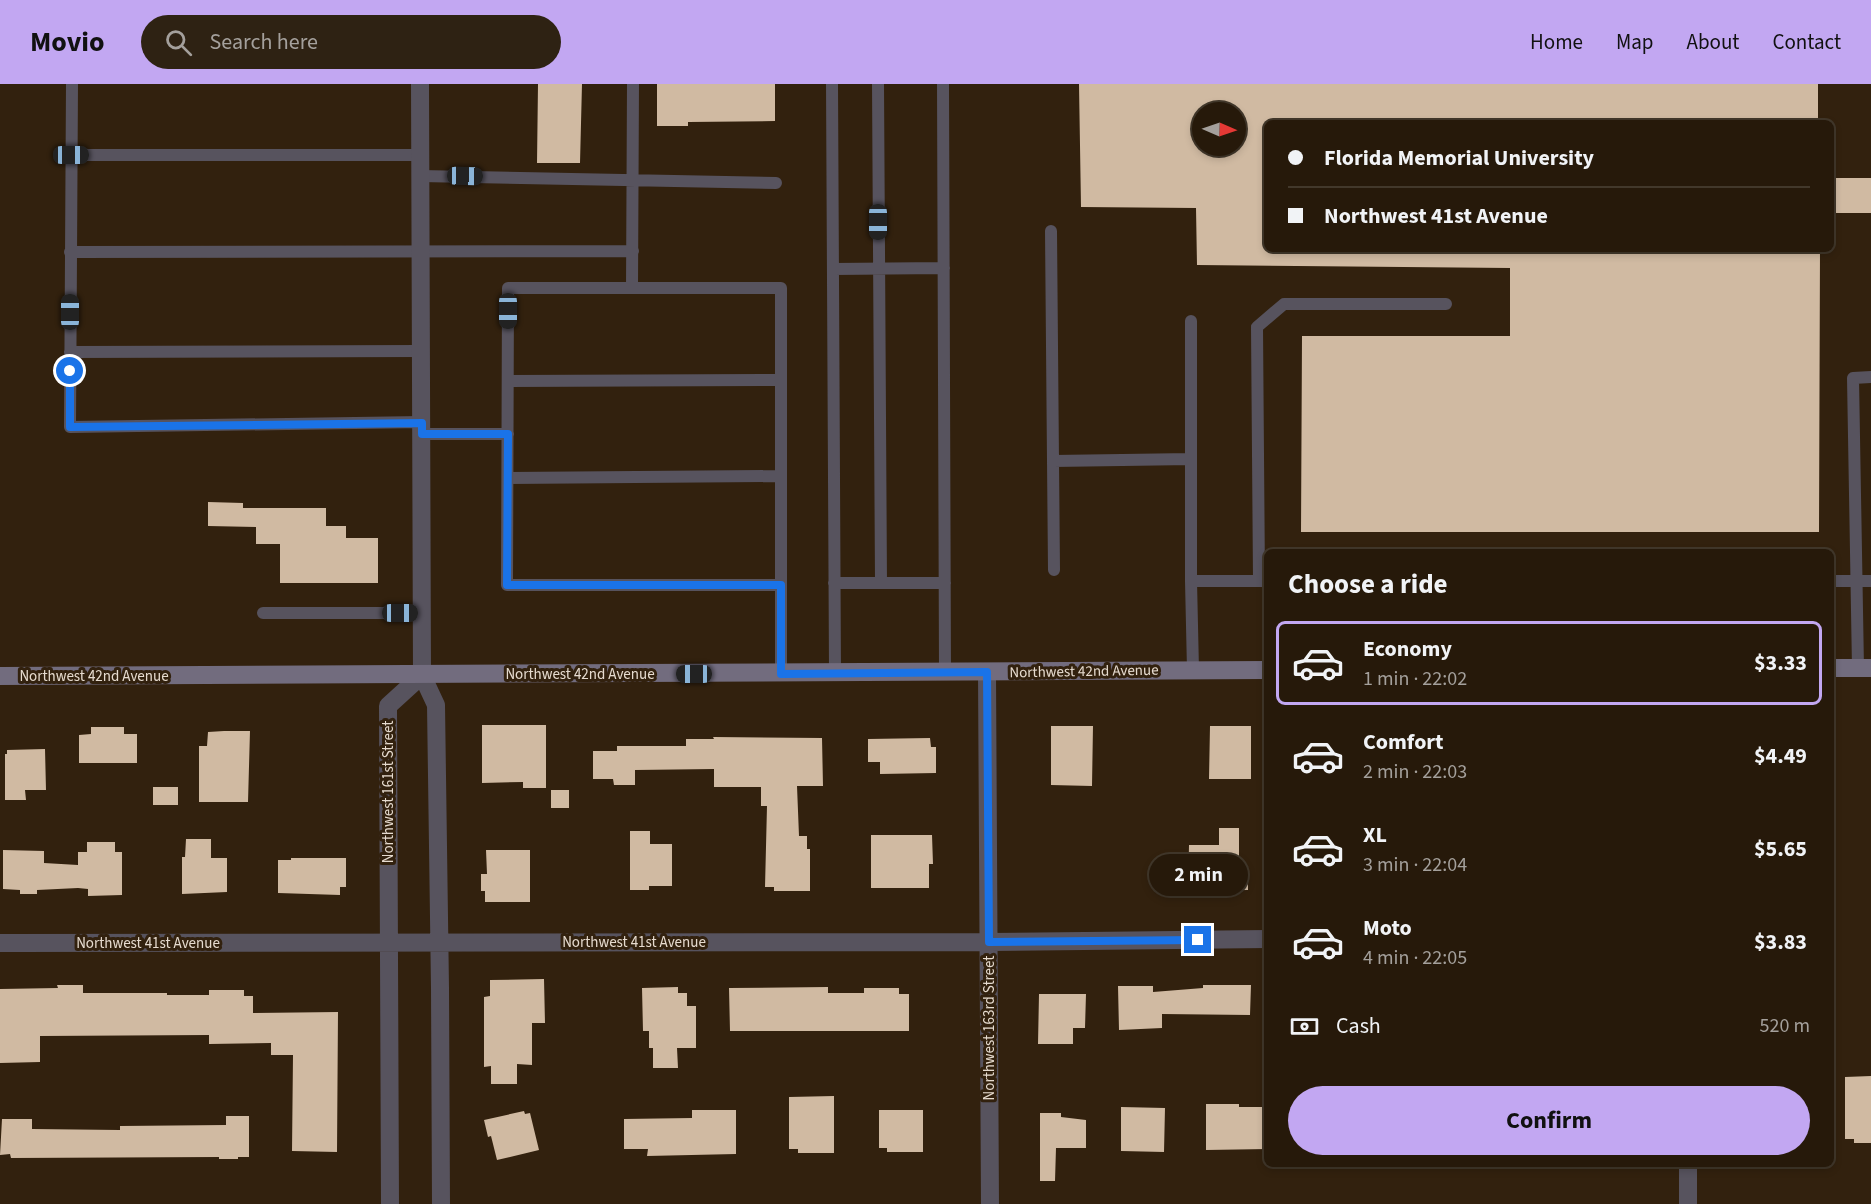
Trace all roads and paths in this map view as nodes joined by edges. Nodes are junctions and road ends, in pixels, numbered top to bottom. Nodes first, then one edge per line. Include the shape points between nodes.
1 (72, 84) edge
2 (420, 84) edge
3 (633, 84) edge
4 (832, 84) edge
5 (878, 84) edge
6 (943, 84) edge
7 (71, 155) junction
8 (420, 155) junction
9 (420, 176) junction
10 (633, 180) junction
11 (776, 183) dead end
12 (1051, 231) dead end
13 (633, 250) junction
14 (420, 251) junction
15 (70, 252) junction
16 (944, 268) junction
17 (833, 269) junction
18 (878, 269) junction
19 (632, 288) junction
20 (1446, 304) dead end
21 (1191, 321) dead end
22 (421, 351) junction
23 (70, 352) junction
24 (1871, 377) edge
25 (781, 380) junction
26 (508, 381) junction
27 (422, 428) junction
28 (508, 434) junction
29 (1191, 459) junction
30 (1053, 461) junction
31 (781, 476) junction
32 (508, 478) junction
33 (1054, 570) dead end
34 (1191, 581) junction
35 (1263, 581) edge
36 (1834, 581) edge
37 (1855, 581) junction
38 (1871, 581) edge
39 (945, 582) junction
40 (834, 583) junction
41 (881, 583) junction
42 (781, 585) junction
43 (263, 613) dead end
44 (423, 613) junction
45 (1834, 668) edge
46 (1864, 668) edge
47 (1192, 670) junction
48 (1264, 670) edge
49 (987, 672) junction
50 (835, 673) junction
51 (945, 673) junction
52 (781, 674) junction
53 (422, 675) junction
54 (0, 676) edge
55 (1264, 939) edge
56 (389, 942) junction
57 (439, 942) junction
58 (989, 942) junction
59 (0, 943) edge
60 (1688, 1167) edge
61 (390, 1204) edge
62 (441, 1204) edge
63 (990, 1204) edge
64 (1688, 1204) edge

1 - 7 lane
2 - 8 street
3 - 10 lane
4 - 17 lane
5 - 18 lane
6 - 16 lane
7 - 8 lane
7 - 15 lane
8 - 9 street
9 - 10 lane
9 - 14 street
10 - 11 lane
10 - 13 lane
12 - 30 lane
13 - 14 lane
13 - 19 lane
14 - 15 lane
14 - 22 street
15 - 23 lane
16 - 18 lane
16 - 39 lane
17 - 18 lane
17 - 40 lane
18 - 41 lane
19 - 25 lane via 781,288
19 - 26 lane via 508,288
20 - 35 lane via 1284,304 1257,327
21 - 29 lane
22 - 23 lane
22 - 27 street
23 - 27 lane via 70,427
24 - 37 lane via 1853,378
25 - 26 lane
25 - 31 lane
26 - 28 lane
27 - 28 lane
27 - 44 street
28 - 32 lane
29 - 30 lane
29 - 34 lane
30 - 33 lane
31 - 32 lane
31 - 42 lane
32 - 42 lane via 507,585
34 - 35 lane
34 - 47 lane
36 - 37 lane
37 - 38 lane
37 - 46 lane
39 - 41 lane
39 - 51 lane
40 - 41 lane
40 - 50 lane
42 - 52 lane
43 - 44 lane
44 - 53 street
45 - 46 street
47 - 48 street, Northwest 42nd Avenue
47 - 49 street, Northwest 42nd Avenue
49 - 51 street, Northwest 42nd Avenue
49 - 58 street, Northwest 163rd Street
50 - 51 street, Northwest 42nd Avenue
50 - 52 street, Northwest 42nd Avenue
52 - 53 street, Northwest 42nd Avenue
53 - 54 street, Northwest 42nd Avenue
53 - 56 street, Northwest 161st Street via 388,706
53 - 57 street via 436,705
55 - 58 street, Northwest 41st Avenue
56 - 57 street, Northwest 41st Avenue
56 - 59 street, Northwest 41st Avenue
56 - 61 street, Northwest 161st Street
57 - 58 street, Northwest 41st Avenue
57 - 62 street
58 - 63 street, Northwest 163rd Street
60 - 64 street

